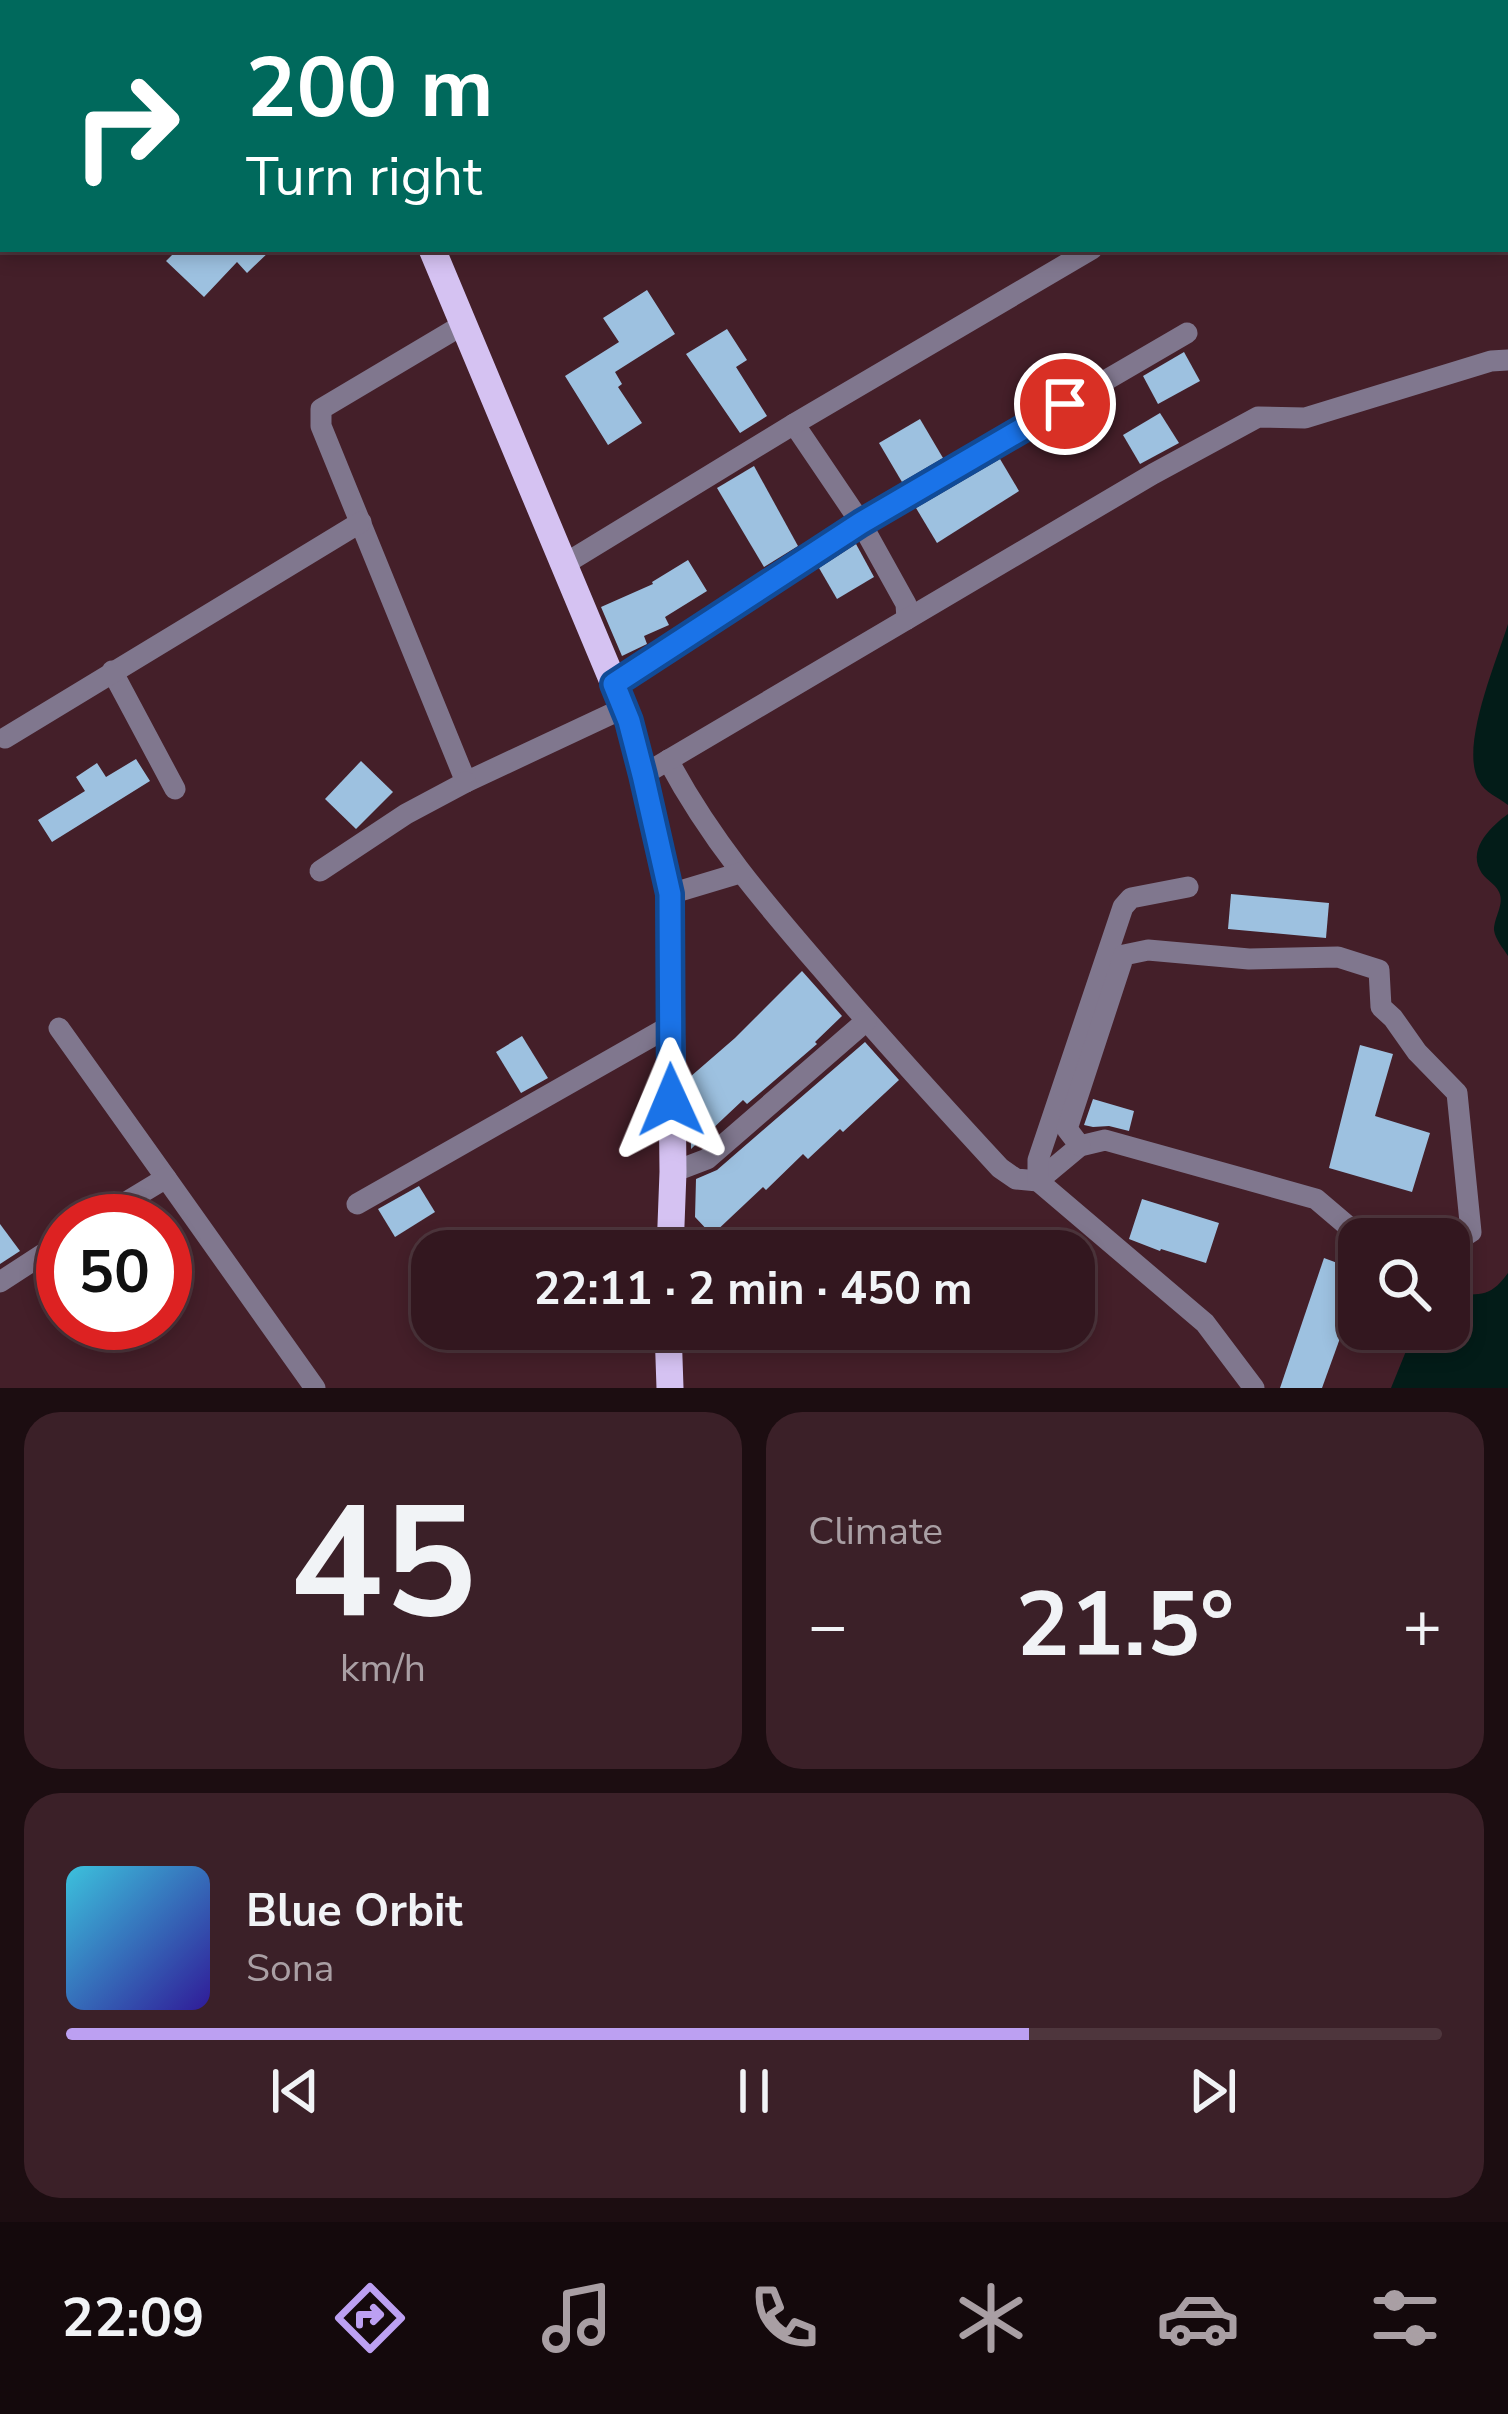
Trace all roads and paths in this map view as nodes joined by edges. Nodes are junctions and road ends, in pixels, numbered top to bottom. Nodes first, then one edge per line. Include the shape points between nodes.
1 (433, 252) edge
2 (1087, 252) edge
3 (464, 324) junction
4 (1187, 333) dead end
5 (1508, 360) edge
6 (794, 424) junction
7 (361, 522) junction
8 (861, 523) junction
9 (563, 565) junction
10 (907, 619) junction
11 (112, 671) junction
12 (619, 696) junction
13 (5, 738) dead end
14 (656, 767) junction
15 (466, 782) junction
16 (175, 789) dead end
17 (320, 871) dead end
18 (740, 873) junction
19 (1188, 887) dead end
20 (670, 894) junction
21 (866, 1021) junction
22 (670, 1026) junction
23 (58, 1028) dead end
24 (1080, 1146) junction
25 (673, 1172) junction
26 (166, 1178) junction
27 (1038, 1181) junction
28 (140, 1194) edge
29 (357, 1204) dead end
30 (1338, 1218) edge
31 (1470, 1218) edge
32 (671, 1230) edge
33 (36, 1259) edge
34 (0, 1282) edge
35 (669, 1350) edge
36 (315, 1388) edge
37 (670, 1388) edge
38 (1254, 1388) edge

1 - 3 main road
2 - 6 street
3 - 7 street via 321,409
3 - 9 main road
4 - 8 street
5 - 10 street via 1305,418 1258,417
6 - 8 street
6 - 9 street
7 - 11 street
7 - 15 street
8 - 10 street
8 - 12 street
9 - 12 main road
10 - 14 street
11 - 13 street
11 - 16 street
12 - 14 main road
12 - 15 street
14 - 18 street via 683,788
14 - 20 main road
15 - 17 street
18 - 20 street
18 - 21 street
19 - 27 street via 1131,898 1123,908 1038,1160
20 - 22 main road
21 - 25 street via 707,1159
21 - 27 street via 1000,1168
22 - 25 main road
22 - 29 street
23 - 26 street
24 - 27 street
24 - 30 street via 1105,1140 1316,1199
24 - 31 street via 1067,1129 1124,955 1338,957 1378,970 1381,1007 1457,1093
25 - 32 main road
26 - 28 street
26 - 36 street
27 - 38 street via 1205,1323
33 - 34 street
35 - 37 main road

